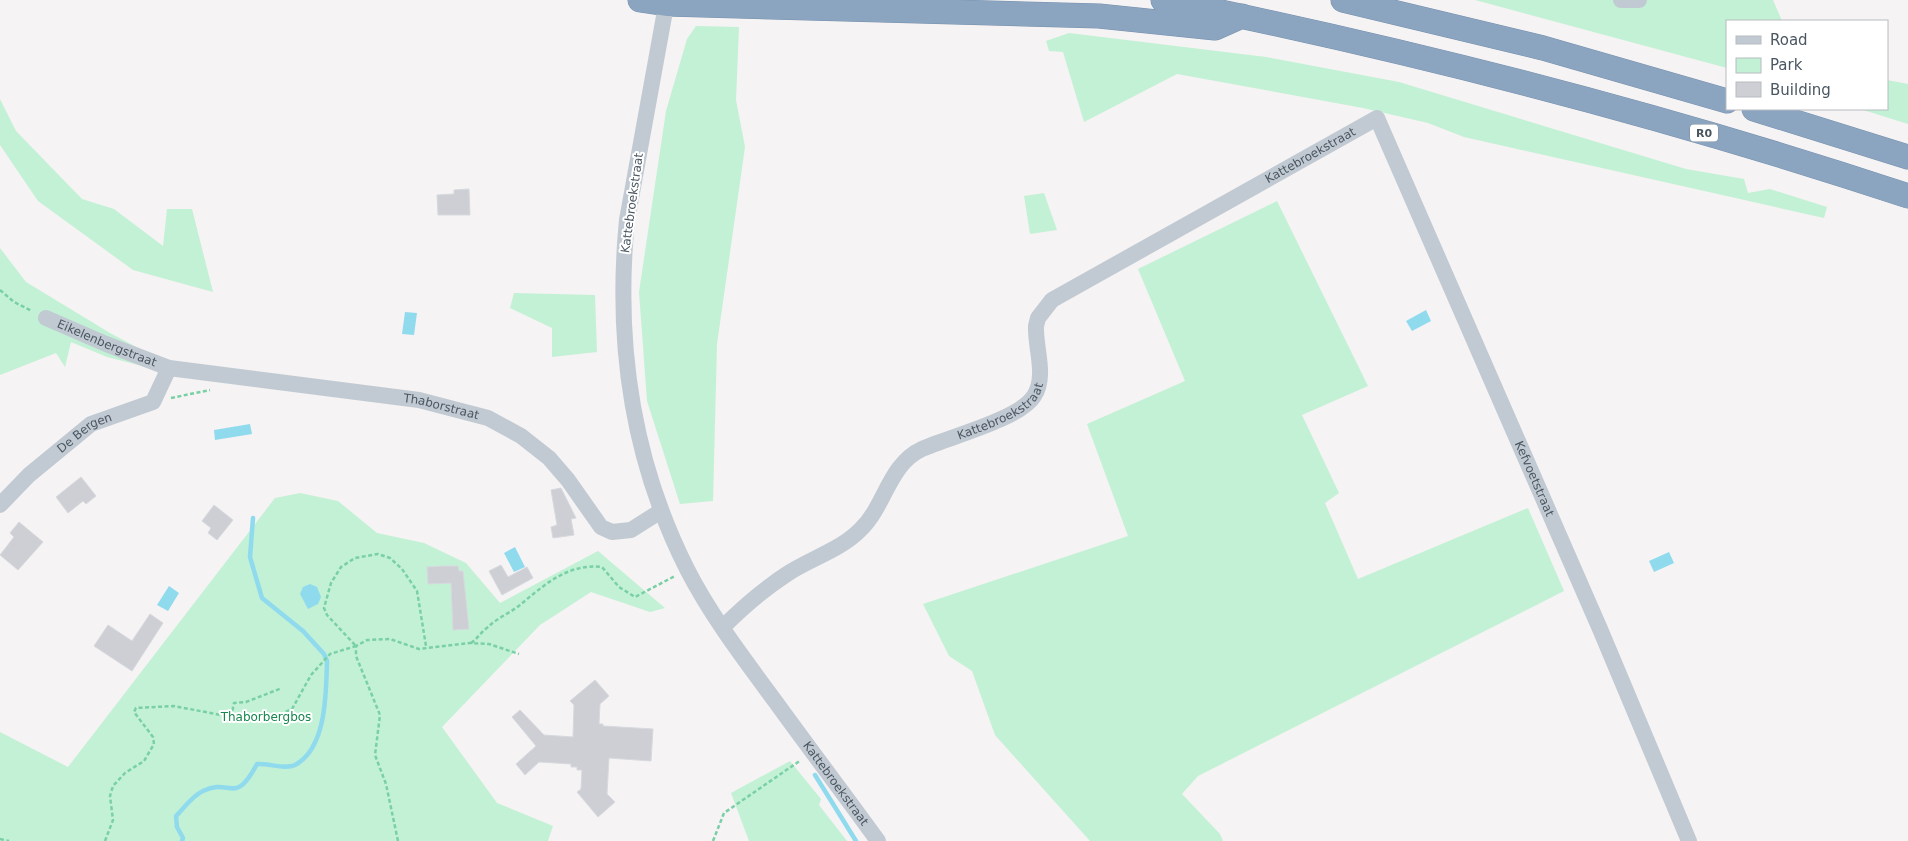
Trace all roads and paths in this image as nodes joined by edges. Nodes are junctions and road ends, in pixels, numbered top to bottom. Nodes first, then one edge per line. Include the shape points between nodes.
1 (640, 0) edge
2 (1163, 0) edge
3 (1343, 0) edge
4 (1621, 0) edge
5 (1638, 0) edge
6 (667, 2) edge
7 (1242, 16) junction
8 (1726, 101) edge
9 (1757, 110) edge
10 (1377, 118) joint
11 (1908, 157) edge
12 (1908, 196) edge
13 (0, 290) edge
14 (46, 318) joint
15 (169, 368) junction
16 (0, 505) edge
17 (661, 512) junction
18 (687, 570) junction
19 (723, 627) junction
20 (470, 643) junction
21 (356, 646) junction
22 (426, 646) junction
23 (519, 654) dead end
24 (282, 688) dead end
25 (231, 717) junction
26 (812, 752) junction
27 (0, 839) edge
28 (9, 841) edge
29 (105, 841) edge
30 (398, 841) edge
31 (713, 841) edge
32 (878, 841) edge
33 (1690, 841) edge

1 - 6 highway
2 - 7 highway, R0
3 - 8 highway via 1543,48
4 - 5 street
6 - 7 highway via 1099,16 1215,28
6 - 17 street, Kattebroekstraat via 627,220 621,297 624,350 635,421
7 - 12 highway, R0 via 1592,100 1816,165
9 - 11 highway
10 - 19 street, Kattebroekstraat via 1052,300 1038,318 1039,386 1026,406 920,450 896,472 875,511 852,538 787,574 742,608
10 - 33 street, Kefvoetstraat
13 - 14 path via 14,302
14 - 15 street, Eikelenbergstraat
15 - 16 street, De Bergen via 153,402 91,424 29,475
15 - 17 street, Thaborstraat via 419,400 488,418 521,436 549,458 601,527 612,532 631,530
17 - 18 street, Kattebroekstraat
18 - 19 street, Kattebroekstraat
18 - 20 path via 635,597 619,587 602,567 590,565 574,569 549,580
19 - 26 street, Kattebroekstraat
20 - 22 path
20 - 23 path via 489,644
21 - 22 path via 367,640 390,638 419,649
21 - 22 path via 324,608 331,583 341,567 355,558 378,554 390,558 402,569 417,591
21 - 25 path via 330,654 311,675 292,709 274,717
21 - 30 path via 356,656 380,714 375,755 386,784
24 - 25 path via 246,702 234,703
25 - 29 path via 174,706 136,708 134,712 153,737 154,744 144,761 125,773 113,786 110,796 113,820
26 - 31 path via 724,813
26 - 32 street, Kattebroekstraat
27 - 28 path

